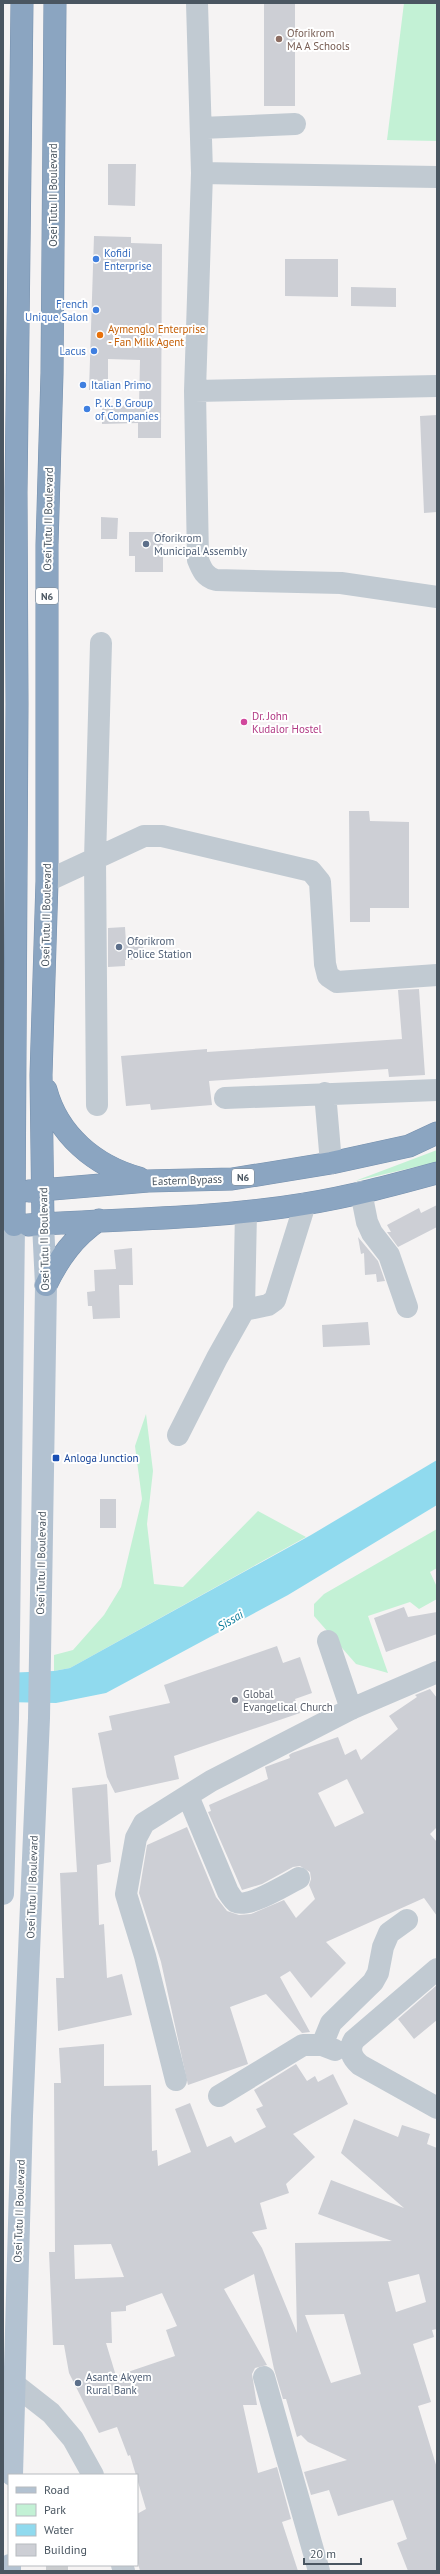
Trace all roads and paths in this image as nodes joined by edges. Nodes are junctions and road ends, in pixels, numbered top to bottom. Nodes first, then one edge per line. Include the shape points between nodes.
1 (22, 3) edge
2 (55, 3) edge
3 (197, 3) edge
4 (296, 124) dead end
5 (201, 128) junction
6 (202, 173) junction
7 (437, 177) edge
8 (11, 373) edge
9 (437, 386) edge
10 (196, 390) junction
11 (9, 492) edge
12 (437, 597) edge
13 (101, 643) dead end
14 (10, 705) edge
15 (95, 859) junction
16 (48, 881) junction
17 (437, 975) edge
18 (41, 1074) junction
19 (437, 1090) edge
20 (325, 1093) junction
21 (225, 1098) dead end
22 (97, 1105) dead end
23 (437, 1133) edge
24 (331, 1163) junction
25 (437, 1172) edge
26 (148, 1181) junction
27 (43, 1190) junction
28 (361, 1192) junction
29 (9, 1193) edge
30 (305, 1204) junction
31 (246, 1212) junction
32 (99, 1220) junction
33 (43, 1224) junction
34 (8, 1226) edge
35 (46, 1285) junction
36 (407, 1307) dead end
37 (244, 1310) junction
38 (8, 1339) edge
39 (178, 1435) dead end
40 (7, 1515) edge
41 (328, 1641) dead end
42 (437, 1672) edge
43 (351, 1709) junction
44 (188, 1796) junction
45 (4, 1820) edge
46 (299, 1878) dead end
47 (3, 1894) edge
48 (407, 1920) dead end
49 (437, 1969) edge
50 (322, 2045) junction
51 (353, 2058) junction
52 (176, 2080) dead end
53 (219, 2096) dead end
54 (437, 2108) edge
55 (264, 2377) dead end
56 (14, 2384) junction
57 (12, 2474) edge
58 (92, 2474) edge
59 (319, 2571) edge

1 - 8 highway
2 - 16 highway, Osei Tutu II Boulevard / N6 via 52,373 47,545
3 - 5 street
4 - 5 street
5 - 6 street
6 - 7 street
6 - 10 street
8 - 11 highway
9 - 10 street
10 - 12 street via 198,560 208,578 340,583
11 - 14 highway
13 - 15 street
14 - 29 highway via 14,959
15 - 16 street
15 - 17 street via 144,836 162,836 311,871 320,882 328,976 336,982
15 - 22 street
16 - 18 highway, Osei Tutu II Boulevard / N6
18 - 26 highway via 49,1100 61,1124 78,1145 98,1162 122,1174
18 - 27 highway, Osei Tutu II Boulevard / N6
19 - 20 street
20 - 21 street
20 - 24 street
23 - 24 highway, Eastern Bypass / N6 via 409,1146
24 - 26 highway, Eastern Bypass / N6 via 232,1179
25 - 28 highway
26 - 27 highway, Eastern Bypass / N6
27 - 29 highway, Eastern Bypass / N6
27 - 33 highway, Osei Tutu II Boulevard / N6
28 - 30 highway
28 - 36 street via 367,1222 389,1255
29 - 34 highway
30 - 31 highway
30 - 37 street via 275,1300 268,1306
31 - 32 highway
31 - 37 street
32 - 33 highway
32 - 35 highway via 83,1231 68,1247
33 - 34 highway
33 - 35 main road, Osei Tutu II Boulevard
34 - 38 main road
35 - 56 main road, Osei Tutu II Boulevard via 39,1718 22,2116
37 - 39 street
38 - 40 main road
40 - 45 main road via 8,1719
41 - 43 street
42 - 43 street
43 - 44 street via 211,1781
44 - 46 street via 228,1892 236,1902 254,1900
44 - 52 street via 144,1823 136,1838 126,1894 145,1956
45 - 47 main road
48 - 50 street via 389,1933 375,1978 331,2023
49 - 51 street via 354,2040 351,2048
50 - 51 street
50 - 53 street via 303,2045
51 - 54 street via 360,2065
55 - 59 street
56 - 57 main road, Osei Tutu II Boulevard
56 - 58 street via 51,2413 73,2439

